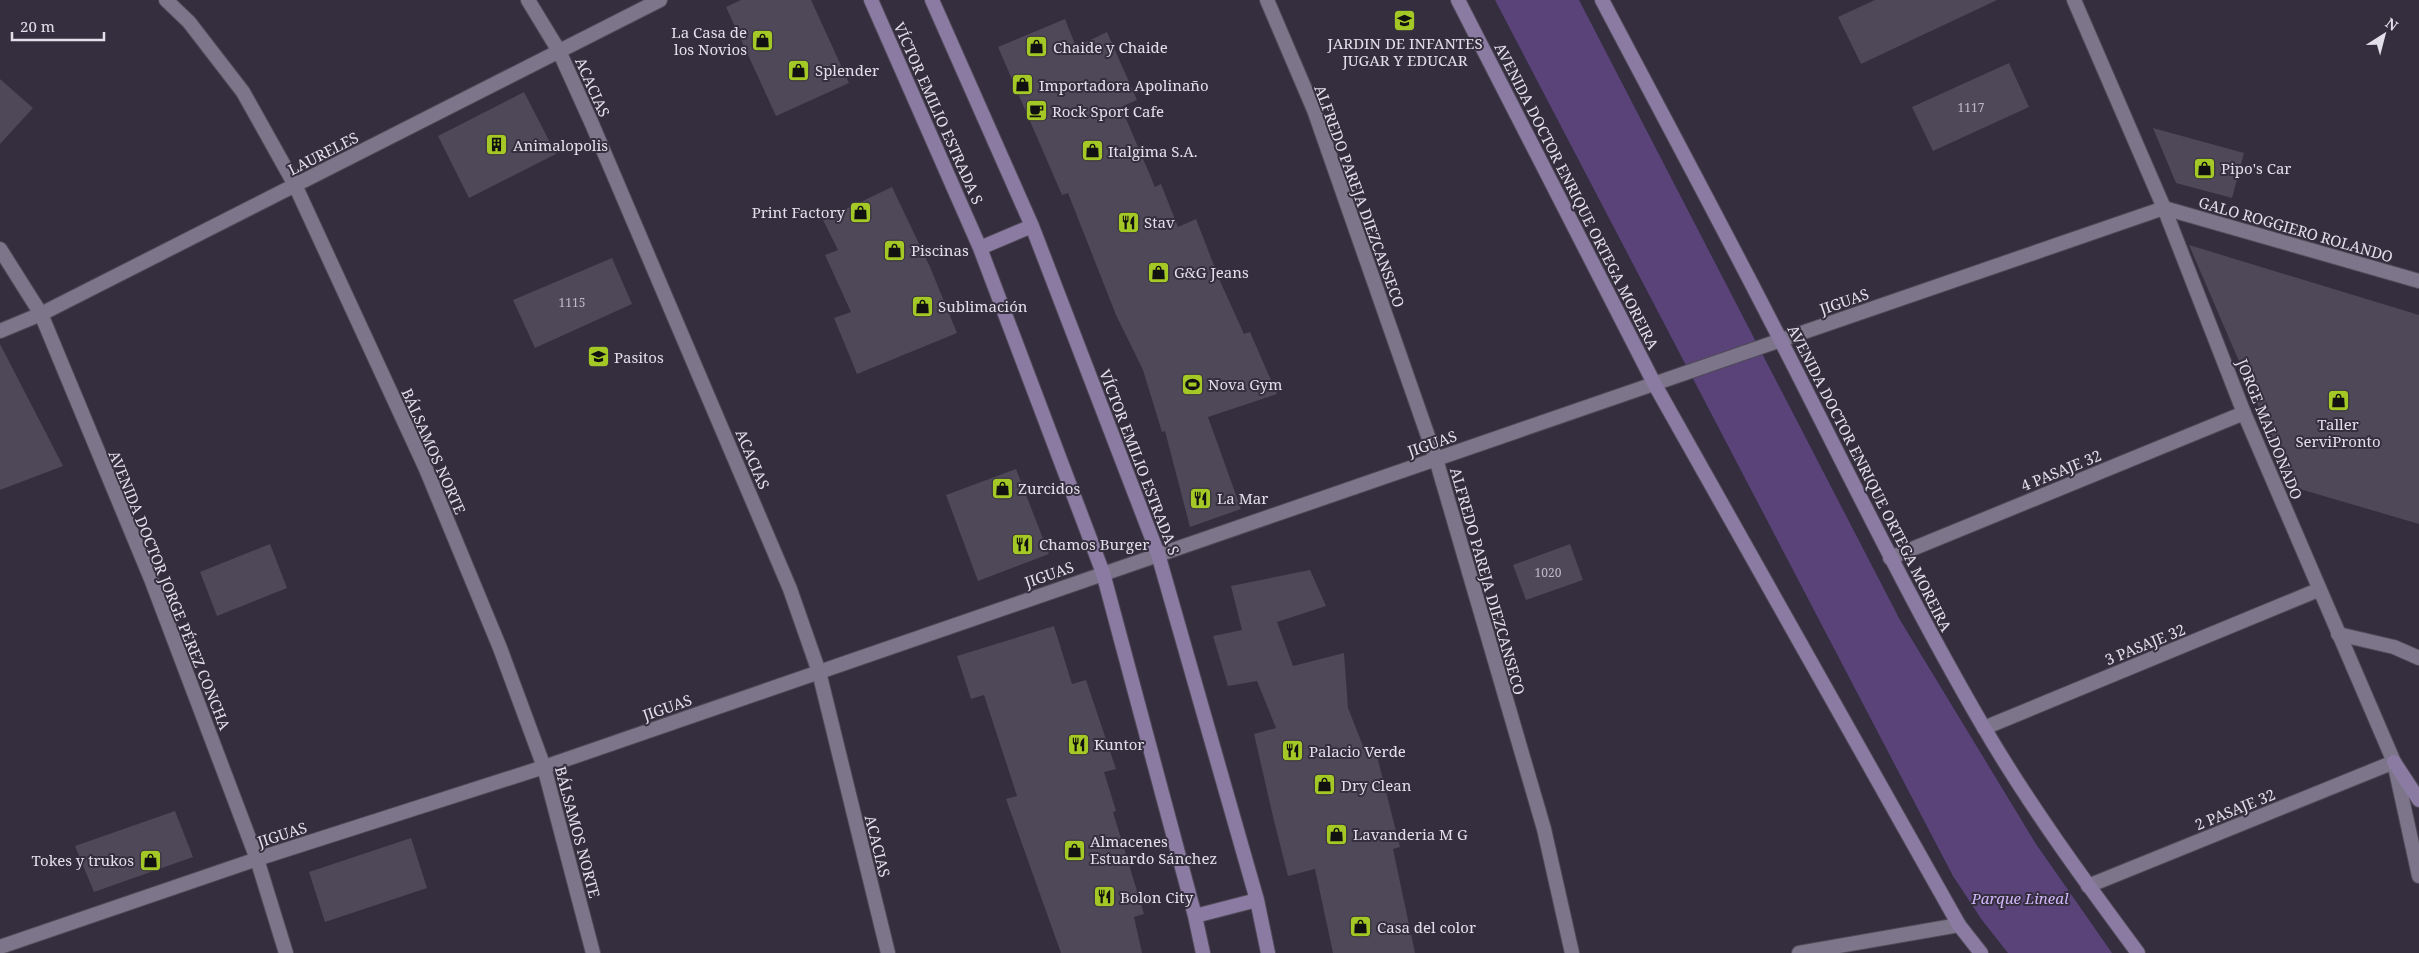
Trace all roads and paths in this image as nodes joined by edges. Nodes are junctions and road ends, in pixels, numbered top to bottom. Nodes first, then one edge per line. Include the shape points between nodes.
1 (166, 0) edge
2 (528, 0) edge
3 (660, 0) edge
4 (872, 0) edge
5 (932, 0) edge
6 (1267, 0) edge
7 (1458, 0) edge
8 (1602, 0) edge
9 (2074, 0) edge
10 (559, 51) junction
11 (294, 185) junction
12 (2164, 208) junction
13 (1032, 226) junction
14 (980, 248) junction
15 (0, 249) edge
16 (2419, 281) edge
17 (41, 314) junction
18 (0, 331) edge
19 (1781, 340) junction
20 (1655, 385) junction
21 (2244, 413) junction
22 (1436, 459) junction
23 (1158, 554) junction
24 (1890, 558) junction
25 (1103, 573) junction
26 (2318, 590) junction
27 (2338, 634) junction
28 (2419, 659) edge
29 (818, 672) junction
30 (1984, 728) junction
31 (2394, 762) junction
32 (544, 767) junction
33 (2419, 800) edge
34 (257, 859) junction
35 (2419, 876) edge
36 (2088, 886) junction
37 (1257, 900) junction
38 (1195, 916) junction
39 (1958, 925) junction
40 (0, 948) edge
41 (286, 953) edge
42 (593, 953) edge
43 (888, 953) edge
44 (1202, 953) edge
45 (1268, 953) edge
46 (1572, 953) edge
47 (1799, 953) edge
48 (1980, 953) edge
49 (2138, 953) edge

1 - 11 street, BÁLSAMOS NORTE via 189,22 243,92
2 - 10 street, ACACIAS
3 - 10 street, LAURELES
4 - 14 main road, VÍCTOR EMILIO ESTRADA S
5 - 13 main road, VÍCTOR EMILIO ESTRADA S
6 - 22 street, ALFREDO PAREJA DIEZCANSECO via 1314,110
7 - 20 main road, AVENIDA DOCTOR ENRIQUE ORTEGA MOREIRA
8 - 19 main road, AVENIDA DOCTOR ENRIQUE ORTEGA MOREIRA
9 - 12 street, JORGE MALDONADO
10 - 11 street, LAURELES
10 - 29 street, ACACIAS via 790,589
11 - 17 street, LAURELES
11 - 32 street, BÁLSAMOS NORTE via 426,469 500,648
12 - 16 street, GALO ROGGIERO ROLANDO
12 - 19 street, JIGUAS
12 - 21 street, JORGE MALDONADO
13 - 14 main road
13 - 23 main road, VÍCTOR EMILIO ESTRADA S
14 - 25 main road, VÍCTOR EMILIO ESTRADA S
15 - 17 street, AVENIDA DOCTOR JORGE PÉREZ CONCHA
17 - 18 street, LAURELES
17 - 34 street, AVENIDA DOCTOR JORGE PÉREZ CONCHA via 151,579
19 - 20 street, JIGUAS
19 - 24 main road, AVENIDA DOCTOR ENRIQUE ORTEGA MOREIRA
20 - 22 street, JIGUAS
20 - 39 main road, AVENIDA DOCTOR ENRIQUE ORTEGA MOREIRA
21 - 24 street, 4 PASAJE 32
21 - 26 street, JORGE MALDONADO
22 - 23 street, JIGUAS
22 - 46 street, ALFREDO PAREJA DIEZCANSECO via 1544,829
23 - 25 street, JIGUAS
23 - 37 main road, VÍCTOR EMILIO ESTRADA S
24 - 30 main road, AVENIDA DOCTOR ENRIQUE ORTEGA MOREIRA
25 - 29 street, JIGUAS
25 - 38 main road, VÍCTOR EMILIO ESTRADA S
26 - 27 street, JORGE MALDONADO
26 - 30 street, 3 PASAJE 32
27 - 28 street via 2394,647
27 - 31 street, JORGE MALDONADO
29 - 32 street, JIGUAS
29 - 43 street, ACACIAS
30 - 36 main road, AVENIDA DOCTOR ENRIQUE ORTEGA MOREIRA
31 - 33 main road
31 - 35 street, JORGE MALDONADO
31 - 36 street, 2 PASAJE 32
32 - 34 street, JIGUAS
32 - 42 street, BÁLSAMOS NORTE
34 - 40 street, JIGUAS
34 - 41 street, AVENIDA DOCTOR JORGE PÉREZ CONCHA
36 - 49 main road, AVENIDA DOCTOR ENRIQUE ORTEGA MOREIRA
37 - 38 main road
37 - 45 main road, VÍCTOR EMILIO ESTRADA S
38 - 44 main road, VÍCTOR EMILIO ESTRADA S
39 - 47 street
39 - 48 main road, AVENIDA DOCTOR ENRIQUE ORTEGA MOREIRA

